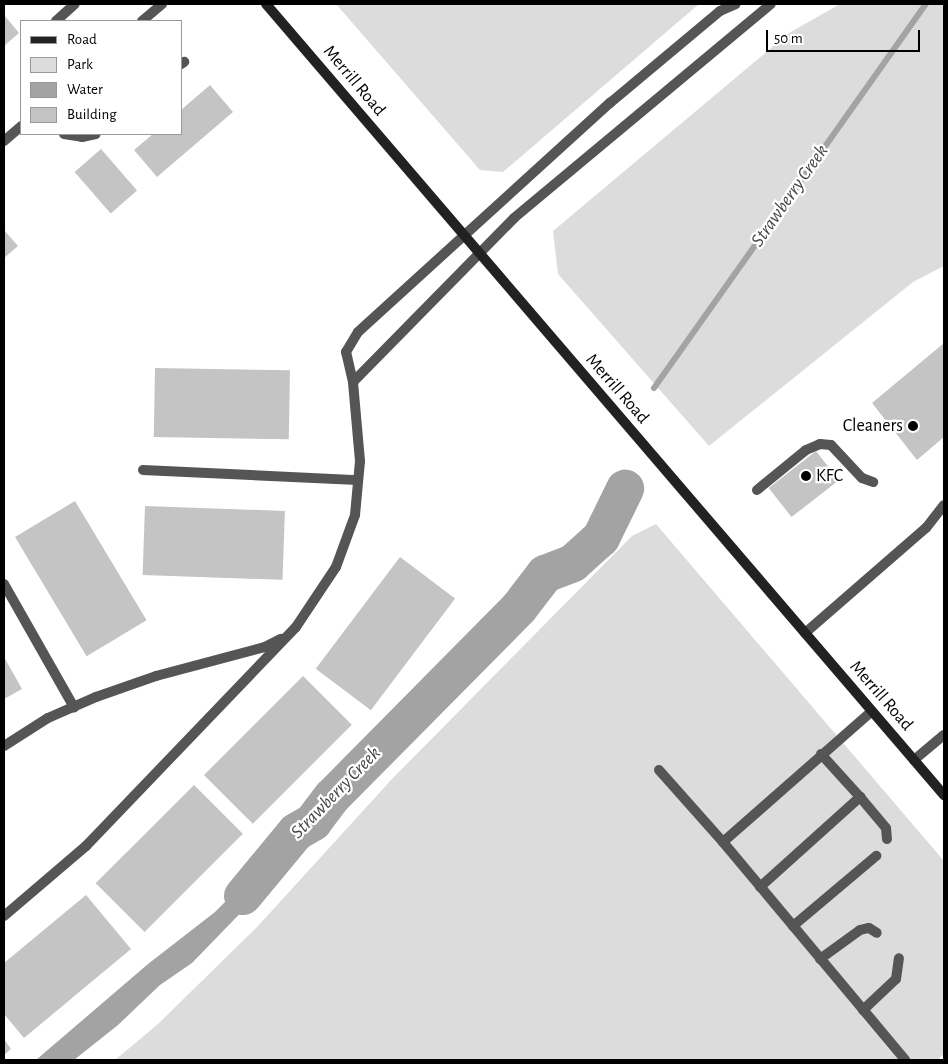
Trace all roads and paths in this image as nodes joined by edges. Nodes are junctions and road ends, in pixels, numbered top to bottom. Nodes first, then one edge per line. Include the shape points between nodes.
1 (75, 4) edge
2 (162, 4) edge
3 (266, 4) edge
4 (736, 4) edge
5 (772, 4) edge
6 (57, 20) edge
7 (143, 20) edge
8 (20, 127) edge
9 (66, 135) edge
10 (90, 135) edge
11 (4, 141) edge
12 (464, 236) junction
13 (479, 253) junction
14 (353, 382) junction
15 (143, 470) dead end
16 (358, 480) junction
17 (873, 482) dead end
18 (757, 490) dead end
19 (944, 505) edge
20 (4, 584) edge
21 (805, 633) junction
22 (290, 634) junction
23 (74, 707) junction
24 (872, 711) junction
25 (944, 735) edge
26 (4, 746) edge
27 (821, 754) junction
28 (914, 760) junction
29 (660, 770) dead end
30 (944, 794) edge
31 (860, 797) junction
32 (888, 838) dead end
33 (722, 842) junction
34 (876, 856) dead end
35 (760, 887) junction
36 (4, 916) edge
37 (793, 926) junction
38 (877, 933) dead end
39 (899, 958) dead end
40 (820, 959) junction
41 (862, 1010) junction
42 (905, 1060) edge

1 - 6 street
2 - 7 street
3 - 12 main road, Merrill Road
4 - 12 street via 720,11 610,103
5 - 13 street via 514,218
8 - 11 street
9 - 10 street via 74,138
12 - 13 main road, Merrill Road
12 - 14 street via 358,332 346,352
13 - 14 street
13 - 21 main road, Merrill Road
14 - 16 street via 360,461
15 - 16 street
16 - 22 street via 355,514 336,567
17 - 18 street via 862,478 830,445 820,444 806,450
19 - 21 street via 926,528
20 - 23 street
21 - 24 main road, Merrill Road
22 - 23 street via 265,647 156,676
22 - 36 street via 86,846
23 - 26 street via 48,718
24 - 27 street
24 - 28 main road, Merrill Road
25 - 28 street
27 - 31 street
27 - 33 street
28 - 30 main road, Merrill Road
29 - 33 street
31 - 32 street via 886,828
31 - 35 street
33 - 35 street
34 - 37 street
35 - 37 street
37 - 40 street
38 - 40 street via 869,928 860,930
39 - 41 street via 896,979
40 - 41 street
41 - 42 street

